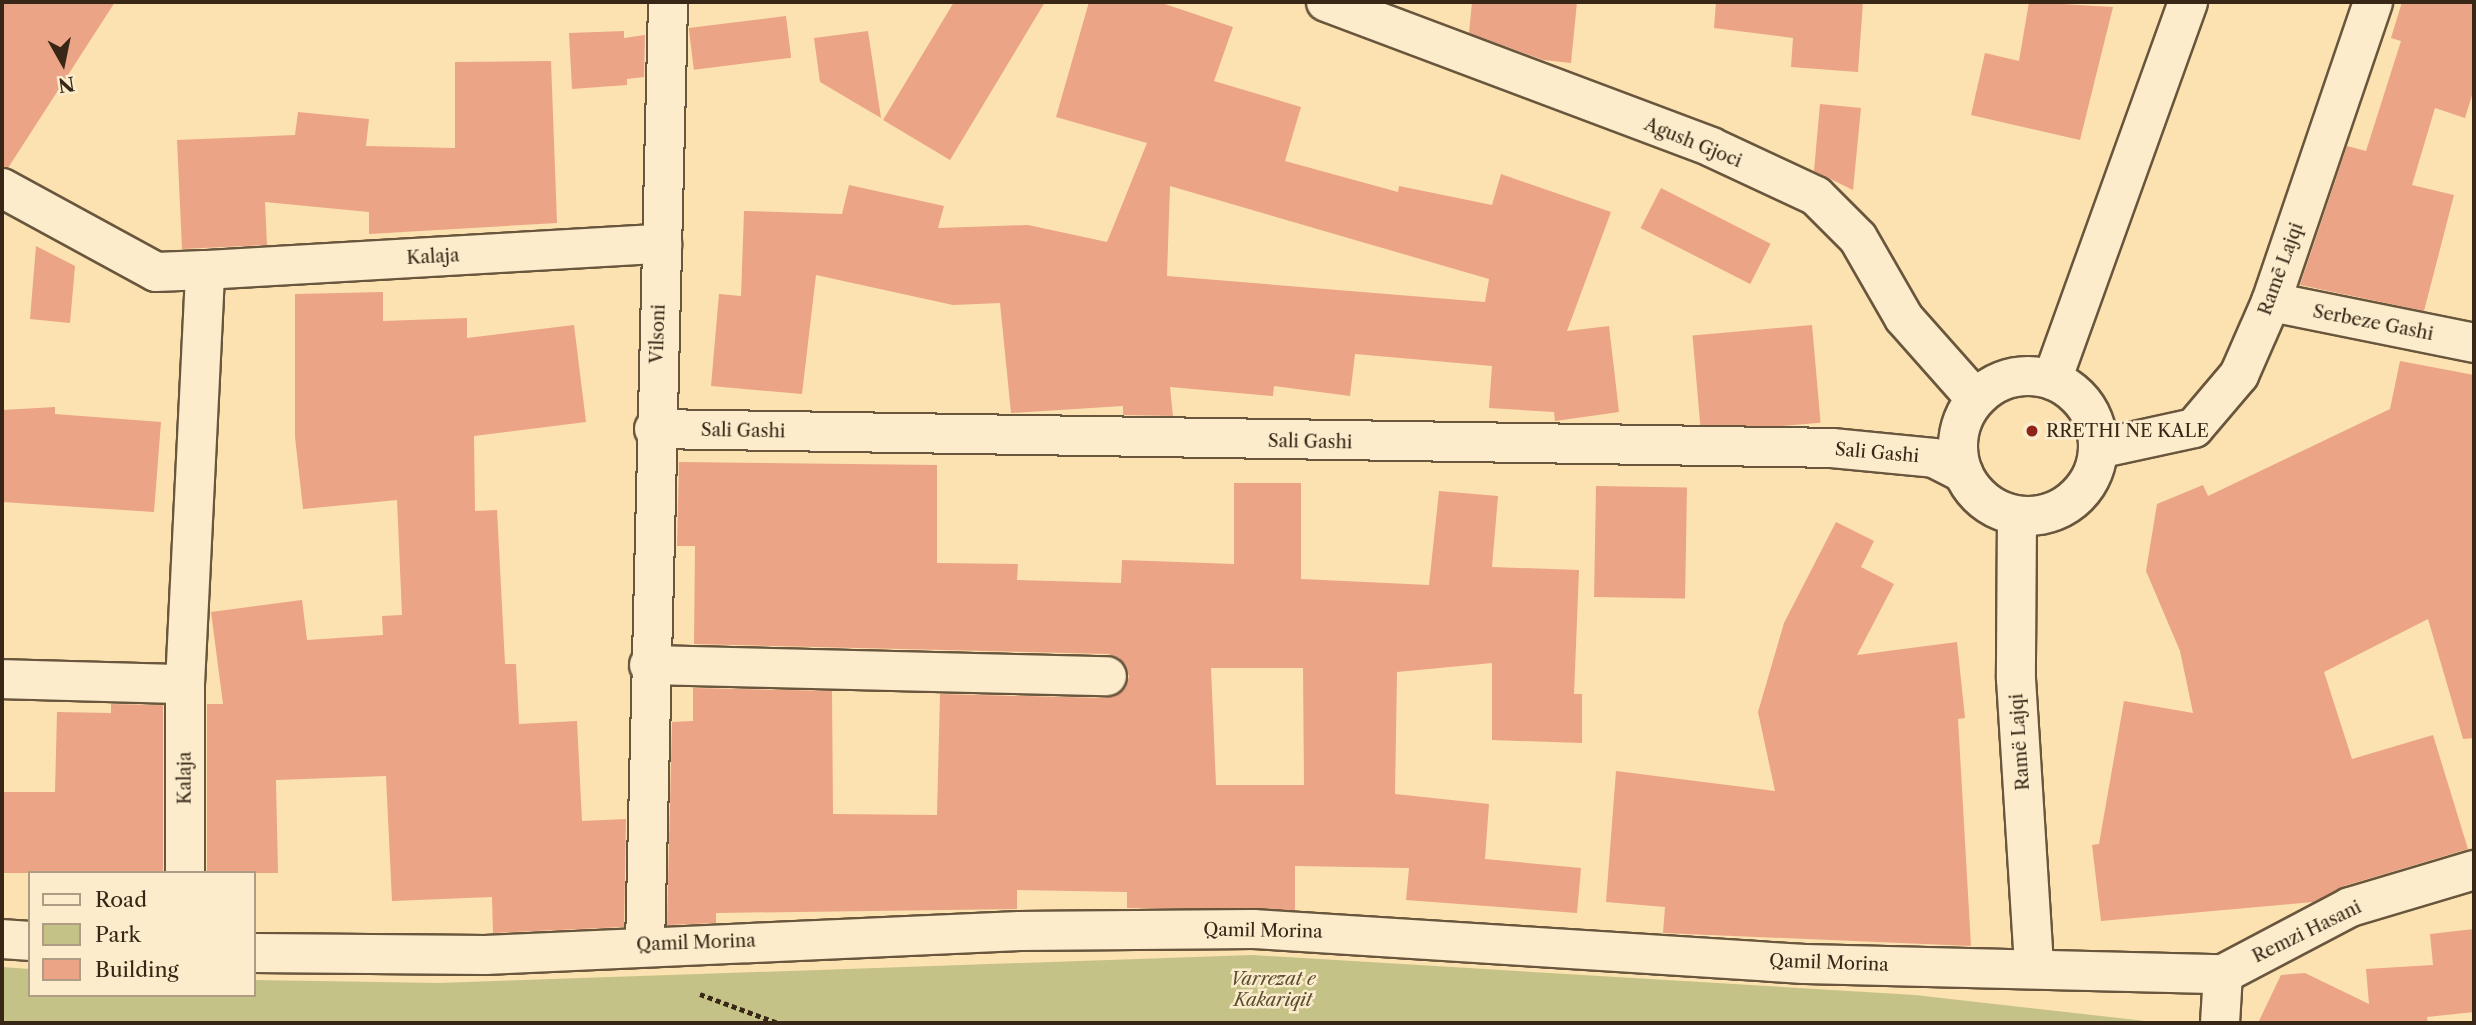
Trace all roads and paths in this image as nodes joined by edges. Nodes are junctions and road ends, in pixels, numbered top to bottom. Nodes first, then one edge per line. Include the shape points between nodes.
1 (668, 2) edge
2 (1326, 2) edge
3 (2188, 2) edge
4 (2373, 2) edge
5 (2, 188) edge
6 (662, 244) junction
7 (205, 270) junction
8 (2271, 302) junction
9 (2474, 343) edge
10 (2052, 380) junction
11 (1976, 398) junction
12 (654, 429) junction
13 (2098, 449) junction
14 (1962, 473) junction
15 (2017, 516) junction
16 (649, 665) junction
17 (1107, 676) dead end
18 (2, 679) edge
19 (185, 684) junction
20 (2474, 870) edge
21 (186, 871) edge
22 (2, 939) edge
23 (28, 941) edge
24 (645, 945) junction
25 (256, 953) edge
26 (2034, 968) junction
27 (2223, 974) junction
28 (2220, 1023) edge

1 - 6 street, Vilsoni
2 - 11 street, Agush Gjoci via 1711,147 1816,196 1858,237 1904,318
3 - 10 street
4 - 8 street, Ramē Lajqi
5 - 7 street, Kalaja via 156,272
6 - 7 street, Kalaja
6 - 12 street, Vilsoni
7 - 19 street, Kalaja
8 - 9 street, Serbeze Gashi
8 - 13 street, Ramē Lajqi via 2239,375 2194,428
10 - 11 street via 2025,376 1998,382
10 - 13 street via 2077,396 2093,420
11 - 14 street via 1962,421 1957,447
12 - 14 street, Sali Gashi via 1832,448 1934,458
12 - 16 street, Vilsoni
13 - 15 street via 2094,472 2063,508
14 - 15 street via 1975,494
15 - 26 street, Ramë Lajqi via 2016,679
16 - 17 street
16 - 24 street, Vilsoni
18 - 19 street
19 - 21 street, Kalaja
20 - 27 street, Remzi Hasani via 2350,907
22 - 23 street
24 - 25 street, Qamil Morina via 485,955
24 - 26 street, Qamil Morina via 1252,929 1804,964
26 - 27 street, Qamil Morina
27 - 28 street

